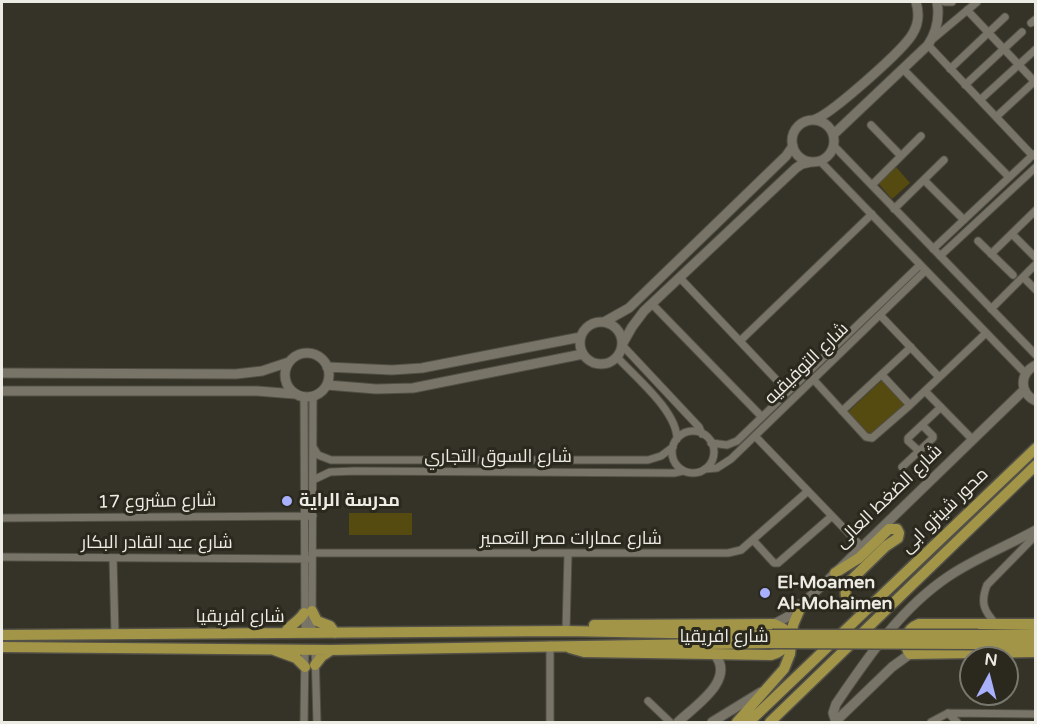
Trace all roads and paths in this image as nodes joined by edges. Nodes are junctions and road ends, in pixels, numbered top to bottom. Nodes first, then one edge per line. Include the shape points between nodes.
1 (916, 2) edge
2 (937, 2) edge
3 (945, 2) edge
4 (952, 2) edge
5 (977, 2) edge
6 (967, 10) junction
7 (1005, 17) dead end
8 (1022, 32) dead end
9 (987, 33) junction
10 (930, 42) junction
11 (1003, 49) junction
12 (1035, 49) edge
13 (1018, 65) junction
14 (903, 69) junction
15 (950, 69) junction
16 (1035, 81) edge
17 (965, 85) junction
18 (980, 100) junction
19 (996, 117) junction
20 (816, 119) junction
21 (871, 125) dead end
22 (834, 134) junction
23 (921, 136) dead end
24 (793, 146) junction
25 (834, 146) junction
26 (1034, 153) edge
27 (901, 156) junction
28 (944, 160) dead end
29 (816, 161) junction
30 (1035, 167) edge
31 (1009, 177) junction
32 (924, 180) junction
33 (872, 185) junction
34 (894, 208) junction
35 (1035, 210) edge
36 (872, 214) junction
37 (964, 220) junction
38 (1012, 234) junction
39 (978, 241) dead end
40 (933, 249) junction
41 (991, 254) junction
42 (940, 256) junction
43 (1035, 258) edge
44 (1035, 264) edge
45 (923, 268) junction
46 (1013, 274) dead end
47 (1023, 277) junction
48 (680, 278) junction
49 (900, 290) junction
50 (1035, 290) edge
51 (652, 304) junction
52 (991, 309) junction
53 (880, 315) junction
54 (604, 322) junction
55 (986, 333) junction
56 (581, 337) junction
57 (740, 341) junction
58 (623, 344) junction
59 (911, 347) junction
60 (583, 354) junction
61 (1035, 355) edge
62 (617, 357) junction
63 (289, 362) junction
64 (1035, 365) edge
65 (327, 367) junction
66 (2, 373) edge
67 (1025, 373) junction
68 (882, 375) junction
69 (939, 377) junction
70 (813, 379) junction
71 (327, 385) junction
72 (1024, 390) junction
73 (2, 391) edge
74 (926, 391) junction
75 (788, 392) junction
76 (304, 396) junction
77 (1035, 401) edge
78 (910, 405) junction
79 (941, 406) junction
80 (842, 411) junction
81 (762, 417) junction
82 (922, 425) junction
83 (702, 434) junction
84 (755, 435) junction
85 (972, 439) junction
86 (675, 443) junction
87 (711, 443) junction
88 (313, 447) junction
89 (1035, 448) edge
90 (919, 451) junction
91 (335, 460) junction
92 (1035, 465) edge
93 (902, 467) dead end
94 (705, 469) junction
95 (334, 471) junction
96 (683, 471) junction
97 (313, 480) junction
98 (808, 491) junction
99 (304, 516) junction
100 (313, 516) junction
101 (832, 516) junction
102 (2, 519) edge
103 (1035, 532) edge
104 (753, 540) junction
105 (861, 546) junction
106 (568, 554) junction
107 (2, 557) edge
108 (310, 557) junction
109 (113, 558) junction
110 (835, 573) junction
111 (802, 604) junction
112 (869, 606) junction
113 (308, 612) junction
114 (774, 624) junction
115 (996, 624) junction
116 (1035, 624) edge
117 (566, 632) junction
118 (285, 633) junction
119 (308, 633) junction
120 (334, 633) junction
121 (115, 634) junction
122 (1035, 634) edge
123 (2, 635) edge
124 (1035, 643) edge
125 (550, 645) junction
126 (566, 645) junction
127 (2, 647) edge
128 (271, 648) junction
129 (310, 649) junction
130 (331, 650) junction
131 (1035, 652) edge
132 (714, 654) junction
133 (910, 654) junction
134 (310, 666) junction
135 (768, 688) junction
136 (648, 701) dead end
137 (948, 714) junction
138 (1035, 714) edge
139 (836, 722) edge
140 (304, 723) edge
141 (317, 723) edge
142 (550, 723) edge
143 (670, 723) edge
144 (678, 723) edge
145 (712, 723) edge
146 (737, 723) edge
147 (749, 723) edge
148 (770, 723) edge
149 (931, 723) edge
150 (957, 723) edge

1 - 20 street via 918,21 908,41 834,110
2 - 10 street via 938,21
3 - 4 street
5 - 6 street
6 - 9 street
6 - 10 street
7 - 9 street
8 - 11 street
9 - 11 street
9 - 15 street
10 - 14 street
10 - 15 street
11 - 13 street
11 - 17 street
12 - 13 street
13 - 16 street
13 - 18 street
14 - 22 street
14 - 31 street
15 - 17 street
16 - 19 street
17 - 18 street
18 - 19 street
19 - 26 street
20 - 22 street
20 - 24 street via 804,121 795,129
21 - 27 street
22 - 25 street
23 - 27 street
24 - 29 street via 800,157
24 - 54 street via 629,308
25 - 29 street via 829,155
25 - 33 street
26 - 31 street
27 - 33 street
28 - 32 street
29 - 36 street
29 - 48 street via 796,168
30 - 42 street
31 - 37 street
32 - 34 street
32 - 37 street
33 - 34 street
34 - 40 street
35 - 38 street
36 - 45 street
36 - 57 street
37 - 40 street
38 - 41 street
38 - 43 street
39 - 41 street
40 - 42 street
41 - 46 street
42 - 52 street
44 - 47 street
45 - 49 street, شارع التوفيقيه
45 - 55 street
47 - 50 street
47 - 52 street
48 - 51 street
48 - 57 street
49 - 53 street, شارع التوفيقيه
49 - 75 street, شارع التوفيقيه
51 - 58 street
51 - 81 street
52 - 61 street
53 - 59 street
53 - 70 street, شارع التوفيقيه
54 - 56 street via 590,325
54 - 58 street via 617,329
55 - 67 street
55 - 69 street
56 - 60 street
56 - 65 street via 422,368
57 - 75 street
58 - 62 street
58 - 83 street
59 - 68 street
59 - 69 street
60 - 62 street via 591,362 602,364
60 - 71 street via 413,388
62 - 86 street via 670,414 676,427
63 - 65 street via 300,354 313,354
63 - 66 street via 236,374
63 - 76 street via 285,370 288,388
64 - 67 street
65 - 71 street
67 - 72 street
68 - 78 street
68 - 80 street
69 - 74 street
70 - 80 street
70 - 84 street, شارع التوفيقيه
71 - 76 street via 319,394
72 - 77 street
72 - 85 street, شارع الضغط العالى
73 - 76 street via 257,391
74 - 78 street
74 - 79 street
75 - 81 street, شارع التوفيقيه
76 - 88 street
76 - 99 street
78 - 80 street via 869,438
79 - 82 street
79 - 85 street
81 - 87 street, شارع التوفيقيه via 732,443
82 - 90 street via 908,440
82 - 90 street via 934,437
83 - 86 street via 688,432
83 - 87 street
84 - 94 street, شارع التوفيقيه via 727,463
84 - 98 street
85 - 105 street, شارع الضغط العالى
86 - 91 street, شارع السوق التجاري via 661,456 648,460
86 - 96 street via 674,461
87 - 94 street via 712,460
88 - 91 street via 322,457
88 - 97 street
89 - 112 main road, محور شينزو ابى
90 - 93 street
91 - 95 street
92 - 148 main road, محور شينزو ابى
94 - 96 street
95 - 96 street, شارع السوق التجاري
95 - 97 street, شارع السوق التجاري
97 - 100 street
98 - 101 street
98 - 104 street, شارع عمارات مصر التعمير
99 - 100 street, شارع مشروع 17
99 - 102 street, شارع مشروع 17
99 - 108 street
100 - 108 street
101 - 104 street via 778,563
101 - 105 street
103 - 115 street via 987,585 984,607
103 - 139 street via 951,575 903,615 836,704
104 - 106 street, شارع عمارات مصر التعمير via 728,554
105 - 110 street, شارع الضغط العالى
106 - 108 street, شارع عمارات مصر التعمير
106 - 117 street
107 - 109 street, شارع عبد القادر البكار
108 - 109 street, شارع عبد القادر البكار
108 - 113 street
109 - 121 street
110 - 111 street, شارع الضغط العالى
110 - 112 main road via 859,558 889,529 897,529 898,538 882,549 845,589 850,604 859,609
111 - 114 street, شارع الضغط العالى
111 - 135 main road via 793,625 787,664
112 - 147 main road, محور شينزو ابى
113 - 118 main road
113 - 119 street
113 - 120 main road
114 - 117 main road, شارع افريقيا via 582,625
114 - 132 main road, شارع افريقيا via 784,629 787,636 778,653
115 - 116 main road
115 - 133 main road via 919,624 905,638
117 - 120 main road, شارع افريقيا
117 - 122 main road, bridge
118 - 119 main road, شارع افريقيا
118 - 121 main road, شارع افريقيا
119 - 120 main road, شارع افريقيا
121 - 123 main road, شارع افريقيا
124 - 126 main road, bridge
125 - 126 main road, شارع افريقيا
125 - 130 main road, شارع افريقيا
125 - 142 street
126 - 132 main road, شارع افريقيا via 580,652
127 - 128 main road, شارع افريقيا
128 - 129 main road, شارع افريقيا
128 - 134 main road
129 - 130 main road, شارع افريقيا
129 - 134 street
130 - 134 main road
131 - 133 main road
132 - 144 street via 722,666 720,680
133 - 139 street
134 - 140 street
134 - 141 street
135 - 145 street
135 - 146 main road
136 - 143 street
137 - 138 street
137 - 149 street
137 - 150 street

